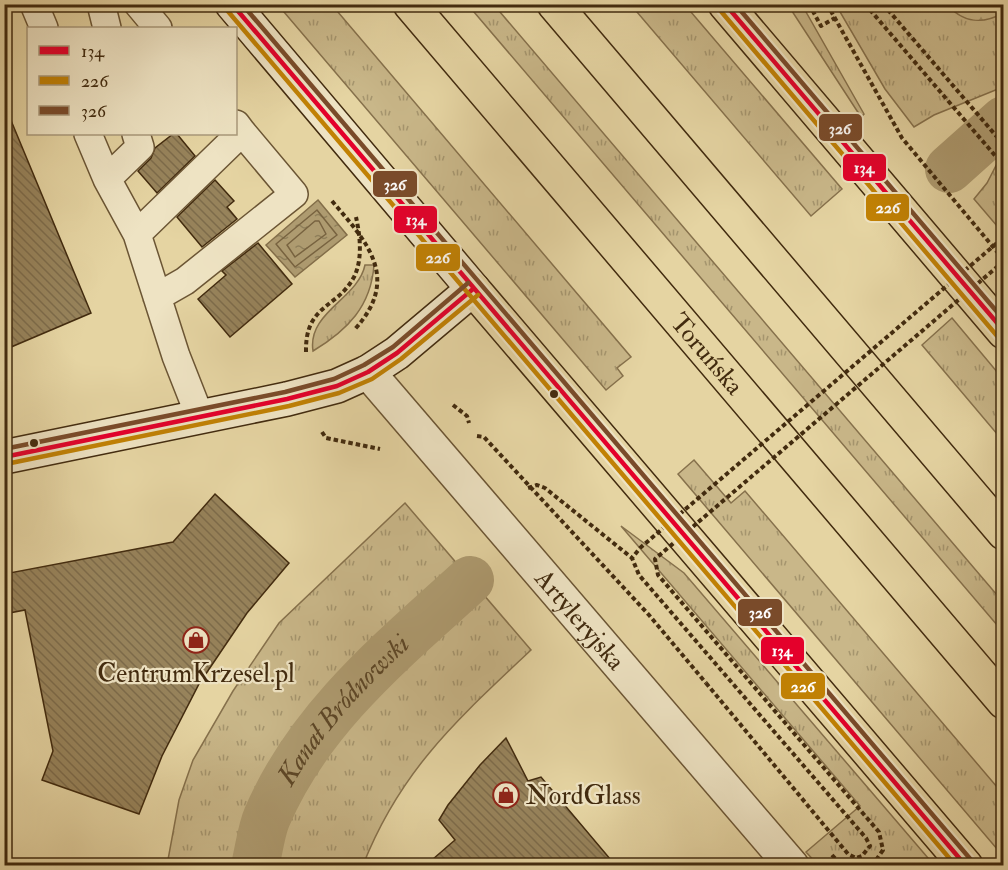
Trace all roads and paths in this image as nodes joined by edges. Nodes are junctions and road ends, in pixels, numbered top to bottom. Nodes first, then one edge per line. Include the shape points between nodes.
1 (34, 4) edge
2 (101, 4) edge
3 (138, 4) edge
4 (232, 4) edge
5 (410, 4) edge
6 (554, 4) edge
7 (725, 4) edge
8 (809, 4) edge
9 (827, 4) edge
10 (865, 4) edge
11 (883, 4) edge
12 (835, 18) junction
13 (44, 27) edge
14 (107, 27) edge
15 (157, 27) edge
16 (239, 128) edge
17 (88, 135) edge
18 (136, 135) edge
19 (232, 135) edge
20 (1004, 145) edge
21 (1004, 166) edge
22 (107, 178) junction
23 (327, 196) dead end
24 (137, 234) junction
25 (1004, 237) edge
26 (1004, 261) edge
27 (473, 289) junction
28 (157, 297) junction
29 (1004, 332) edge
30 (349, 336) dead end
31 (314, 355) dead end
32 (307, 358) dead end
33 (368, 372) junction
34 (311, 393) junction
35 (200, 417) junction
36 (411, 422) junction
37 (470, 435) dead end
38 (4, 457) edge
39 (528, 488) junction
40 (1004, 533) edge
41 (632, 558) junction
42 (1004, 702) edge
43 (792, 866) edge
44 (872, 866) edge
45 (966, 866) edge

1 - 13 lane
2 - 14 lane
3 - 15 lane
4 - 27 street
5 - 42 highway, Toruńska
6 - 40 highway
7 - 29 highway
8 - 12 path via 821,26
9 - 12 path
10 - 21 path
11 - 20 path
12 - 26 path via 902,138
16 - 28 lane via 294,194 185,281
17 - 22 lane
18 - 22 lane via 140,147
19 - 24 lane
22 - 24 lane
23 - 30 path via 365,240 377,264 373,300
24 - 28 lane
25 - 41 path, bridge
26 - 44 path, bridge via 655,559 658,575 879,832 883,850
27 - 33 street via 410,344
27 - 45 highway
28 - 35 lane
31 - 32 path
33 - 34 street
33 - 36 street, Artyleryjska
34 - 35 street
34 - 36 path via 316,424 326,438 382,449
35 - 38 street
36 - 43 street, Artyleryjska
37 - 39 path via 484,437
39 - 41 path via 542,486
39 - 41 path, bridge via 649,615 848,854 856,858 867,852 870,846 866,838 639,575

